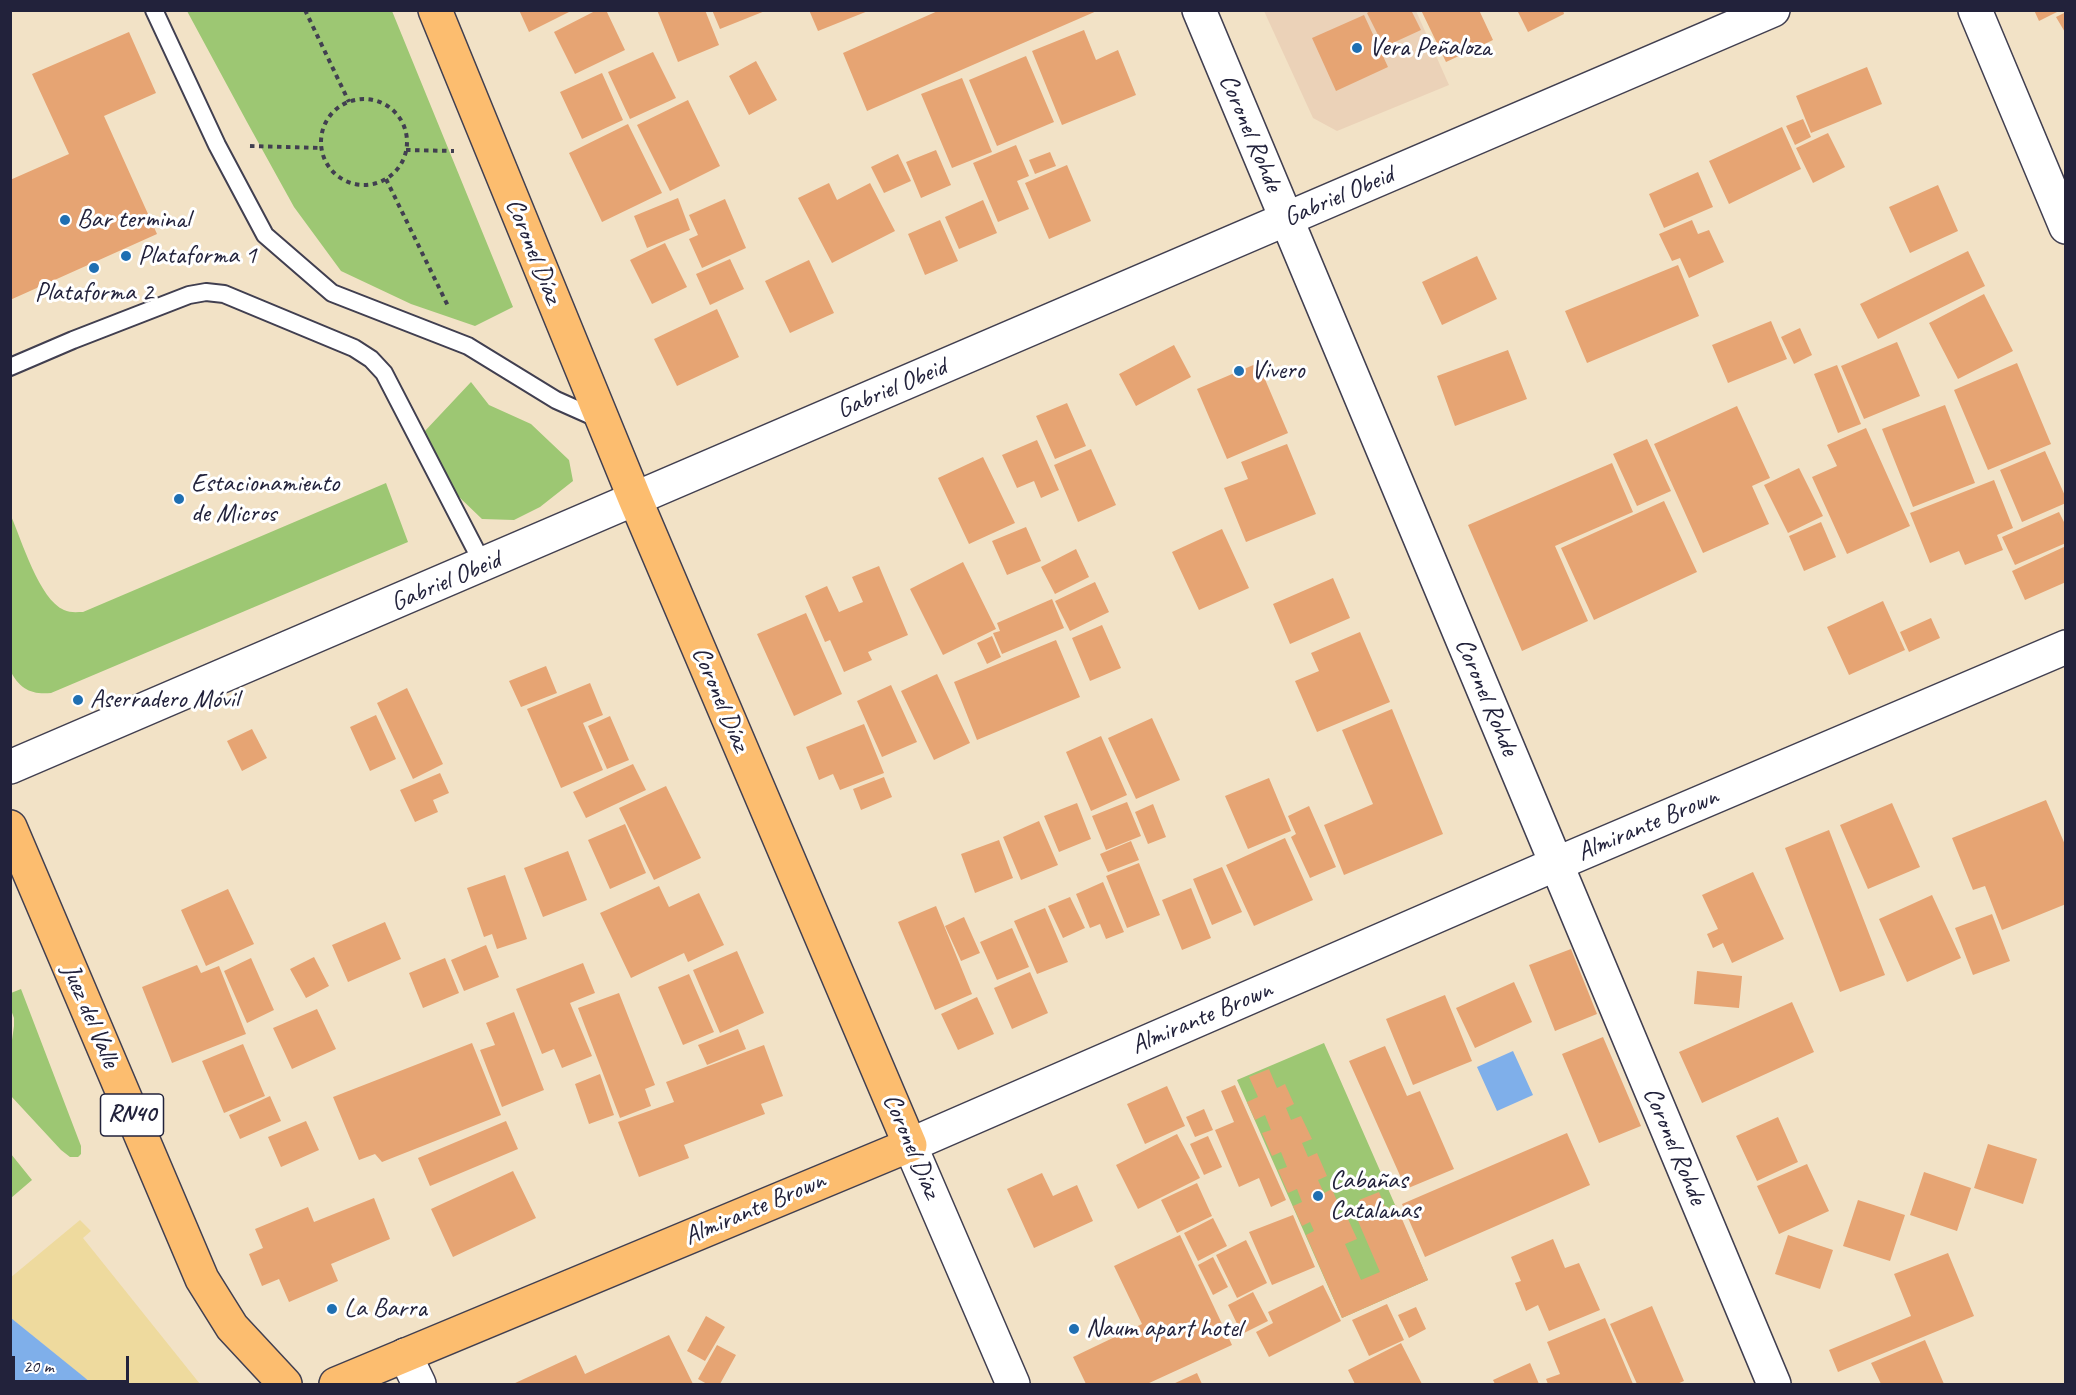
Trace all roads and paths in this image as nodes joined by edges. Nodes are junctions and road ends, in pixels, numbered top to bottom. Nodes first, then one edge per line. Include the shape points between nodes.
1 (154, 10) edge
2 (305, 10) edge
3 (435, 10) edge
4 (1199, 10) edge
5 (1773, 10) edge
6 (1976, 10) edge
7 (349, 102) junction
8 (217, 145) junction
9 (322, 148) junction
10 (387, 179) junction
11 (1286, 220) junction
12 (2066, 227) edge
13 (468, 346) junction
14 (10, 367) edge
15 (603, 421) junction
16 (635, 500) junction
17 (484, 566) junction
18 (2066, 646) edge
19 (10, 768) edge
20 (10, 827) edge
21 (1556, 864) junction
22 (910, 1144) junction
23 (405, 1355) junction
24 (285, 1384) edge
25 (336, 1384) edge
26 (419, 1384) edge
27 (1013, 1384) edge
28 (1774, 1384) edge

1 - 8 lane
2 - 7 path
3 - 15 main road, Coronel Díaz
4 - 11 street, Coronel Rohde
5 - 11 street, Gabriel Obeid
6 - 12 street
7 - 9 path via 329,118
7 - 10 path via 379,102 401,119 406,132 404,159
8 - 9 path
8 - 13 lane via 265,235 332,293
9 - 10 path via 332,171 344,180 372,185
10 - 13 path
11 - 16 street, Gabriel Obeid
11 - 21 street, Coronel Rohde
13 - 15 lane via 556,400
14 - 17 lane via 141,313 206,292 224,294 343,343 370,359 384,373
15 - 16 main road, Coronel Díaz
16 - 17 street, Gabriel Obeid
16 - 22 main road, Coronel Díaz
17 - 19 street, Gabriel Obeid
18 - 21 street, Almirante Brown
20 - 24 main road, Juez del Valle / RN40 via 202,1280 232,1327
21 - 22 street, Almirante Brown
21 - 28 street, Coronel Rohde
22 - 23 main road, Almirante Brown
22 - 27 street, Coronel Díaz
23 - 25 main road, Almirante Brown
23 - 26 street

